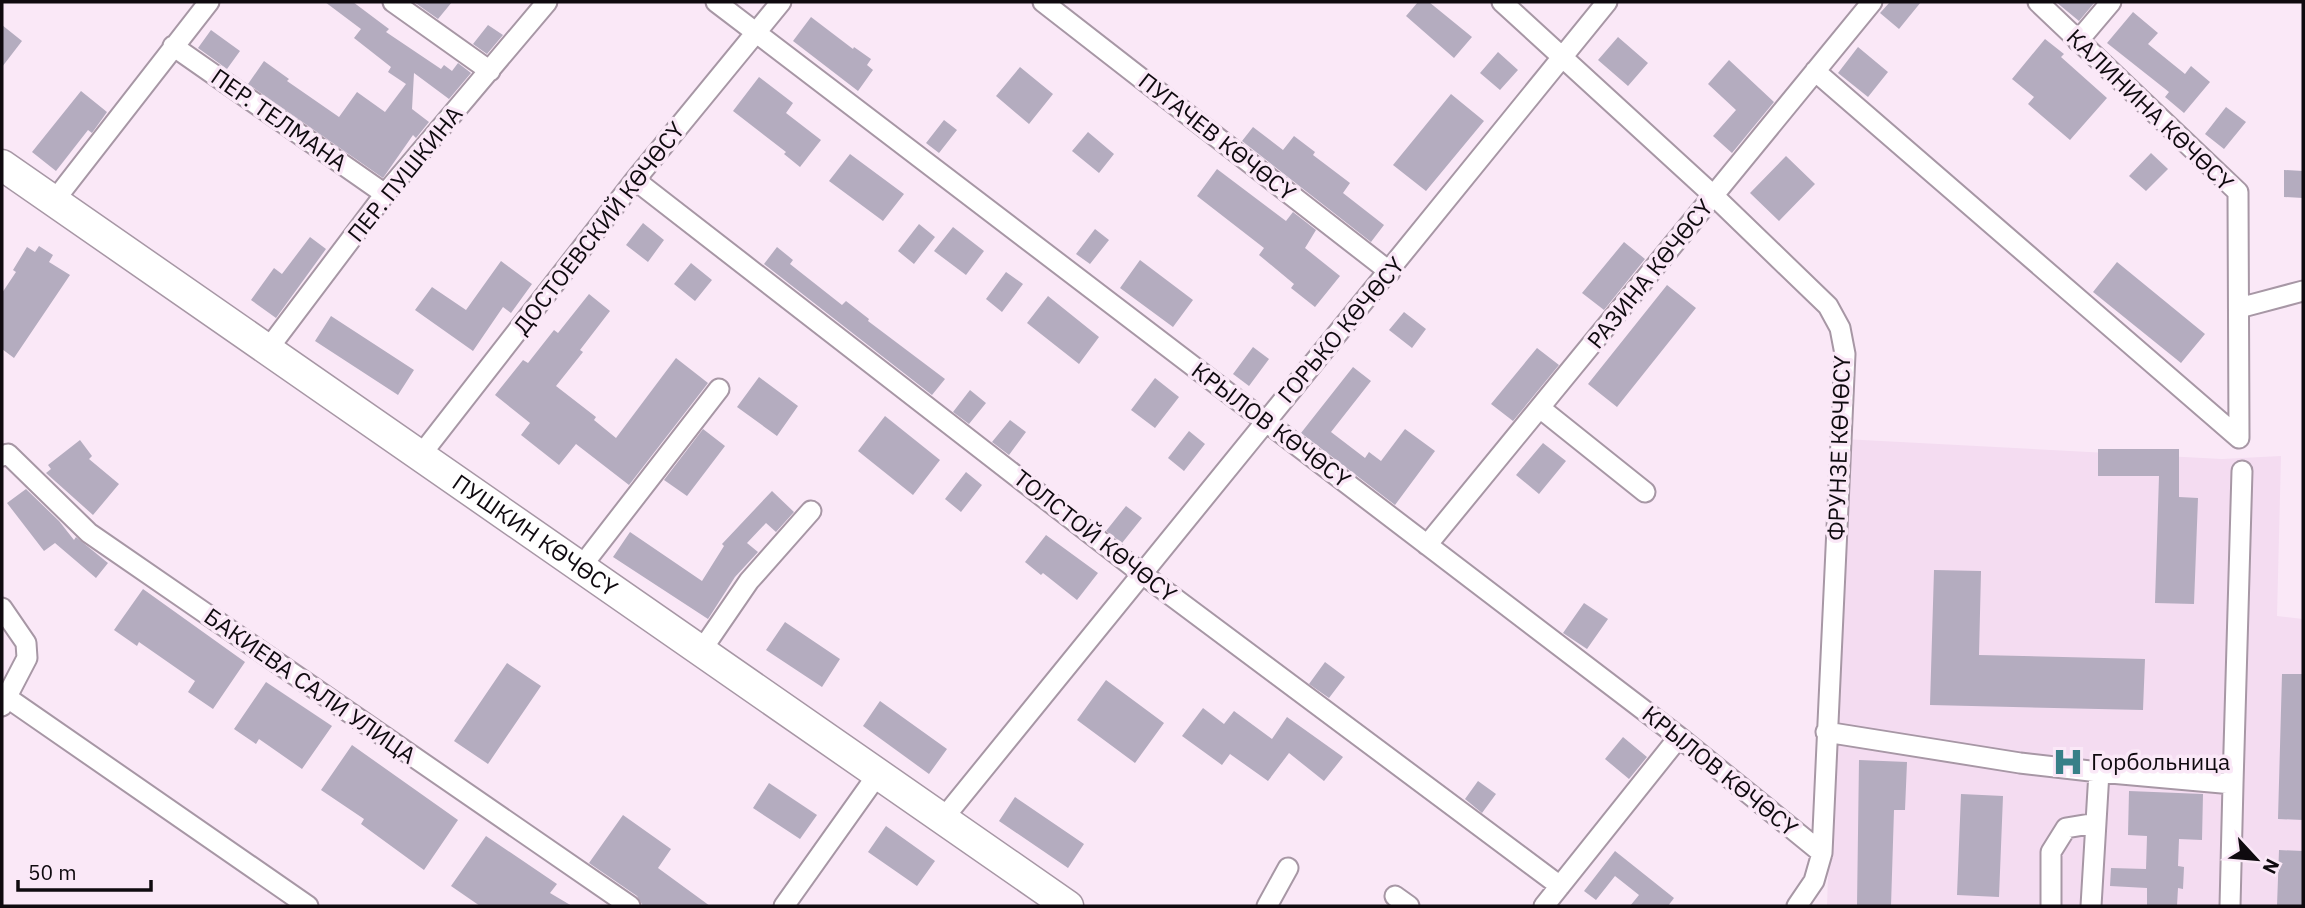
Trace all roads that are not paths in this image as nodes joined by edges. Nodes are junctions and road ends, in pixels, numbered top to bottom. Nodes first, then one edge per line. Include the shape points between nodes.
1 (209, 2) edge
2 (393, 2) edge
3 (547, 2) edge
4 (716, 2) edge
5 (781, 2) edge
6 (1043, 2) edge
7 (1502, 2) edge
8 (1607, 2) edge
9 (1872, 2) edge
10 (2038, 2) edge
11 (2111, 2) edge
12 (757, 32) junction
13 (2078, 41) junction
14 (173, 46) junction
15 (1563, 58) junction
16 (490, 71) junction
17 (1815, 71) junction
18 (2, 165) edge
19 (635, 180) junction
20 (385, 194) junction
21 (1714, 196) junction
22 (54, 201) junction
23 (1390, 272) junction
24 (2303, 291) edge
25 (2239, 308) junction
26 (268, 349) junction
27 (719, 389) dead end
28 (1540, 408) junction
29 (1266, 420) junction
30 (2, 456) edge
31 (420, 456) junction
32 (2242, 471) dead end
33 (1645, 492) dead end
34 (811, 511) dead end
35 (1427, 545) junction
36 (581, 567) junction
37 (1141, 573) junction
38 (2, 608) edge
39 (701, 651) junction
40 (4, 699) edge
41 (1826, 732) junction
42 (1679, 737) junction
43 (2099, 772) junction
44 (877, 774) junction
45 (2233, 784) junction
46 (942, 820) junction
47 (2096, 823) junction
48 (1822, 853) junction
49 (1289, 868) dead end
50 (1560, 886) junction
51 (308, 906) edge
52 (630, 906) edge
53 (784, 906) edge
54 (1069, 906) edge
55 (1267, 906) edge
56 (1544, 906) edge
57 (1797, 906) edge
58 (2051, 906) edge
59 (2091, 906) edge
60 (2231, 906) edge

1 - 14 street
2 - 16 street
3 - 16 street, ПЕР. ПУШКИНА
4 - 12 street, КРЫЛОВ КӨЧӨСҮ
5 - 12 street, ДОСТОЕВСКИЙ КӨЧӨСҮ
6 - 23 street, ПУГАЧЕВ КӨЧӨСҮ
7 - 15 street, ФРУНЗЕ КӨЧӨСҮ
8 - 15 street, ГОРЬКО КӨЧӨСҮ
9 - 17 street, РАЗИНА КӨЧӨСҮ
10 - 13 street, КАЛИНИНА КӨЧӨСҮ
11 - 13 street
12 - 19 street, ДОСТОЕВСКИЙ КӨЧӨСҮ
12 - 29 street, КРЫЛОВ КӨЧӨСҮ
13 - 25 street, КАЛИНИНА КӨЧӨСҮ via 2238,192
14 - 20 street, ПЕР. ТЕЛМАНА
14 - 22 street
15 - 21 street, ФРУНЗЕ КӨЧӨСҮ
15 - 23 street, ГОРЬКО КӨЧӨСҮ
16 - 20 street, ПЕР. ПУШКИНА
17 - 21 street, РАЗИНА КӨЧӨСҮ
17 - 25 street, КАЛИНИНА КӨЧӨСҮ via 2239,438
18 - 22 highway, ПУШКИН КӨЧӨСҮ
19 - 31 street, ДОСТОЕВСКИЙ КӨЧӨСҮ
19 - 37 street, ТОЛСТОЙ КӨЧӨСҮ
20 - 26 street, ПЕР. ПУШКИНА
21 - 28 street, РАЗИНА КӨЧӨСҮ
21 - 41 street, ФРУНЗЕ КӨЧӨСҮ via 1828,306 1840,328 1845,354
22 - 26 highway, ПУШКИН КӨЧӨСҮ
23 - 29 street, ГОРЬКО КӨЧӨСҮ
24 - 25 street
26 - 31 highway, ПУШКИН КӨЧӨСҮ
27 - 36 street
28 - 33 street
28 - 35 street, РАЗИНА КӨЧӨСҮ
29 - 35 street, КРЫЛОВ КӨЧӨСҮ
29 - 37 street, ГОРЬКО КӨЧӨСҮ
30 - 52 street, БАКИЕВА САЛИ УЛИЦА via 8,454 89,533
31 - 36 highway, ПУШКИН КӨЧӨСҮ
32 - 45 street
34 - 39 street via 750,581
35 - 42 street, КРЫЛОВ КӨЧӨСҮ
36 - 39 highway, ПУШКИН КӨЧӨСҮ
37 - 46 street, ГОРЬКО КӨЧӨСҮ
37 - 50 street, ТОЛСТОЙ КӨЧӨСҮ
38 - 40 street via 26,643 27,658
39 - 44 highway, ПУШКИН КӨЧӨСҮ
40 - 51 street
41 - 43 street
41 - 48 street, ФРУНЗЕ КӨЧӨСҮ
42 - 48 street, КРЫЛОВ КӨЧӨСҮ
42 - 50 street
43 - 45 street
43 - 47 street
44 - 46 highway, ПУШКИН КӨЧӨСҮ
44 - 53 street
45 - 60 street
46 - 54 highway, ПУШКИН КӨЧӨСҮ
47 - 58 street via 2066,828 2051,852
47 - 59 street
48 - 57 street, ФРУНЗЕ КӨЧӨСҮ via 1814,881
49 - 55 street
50 - 56 street

